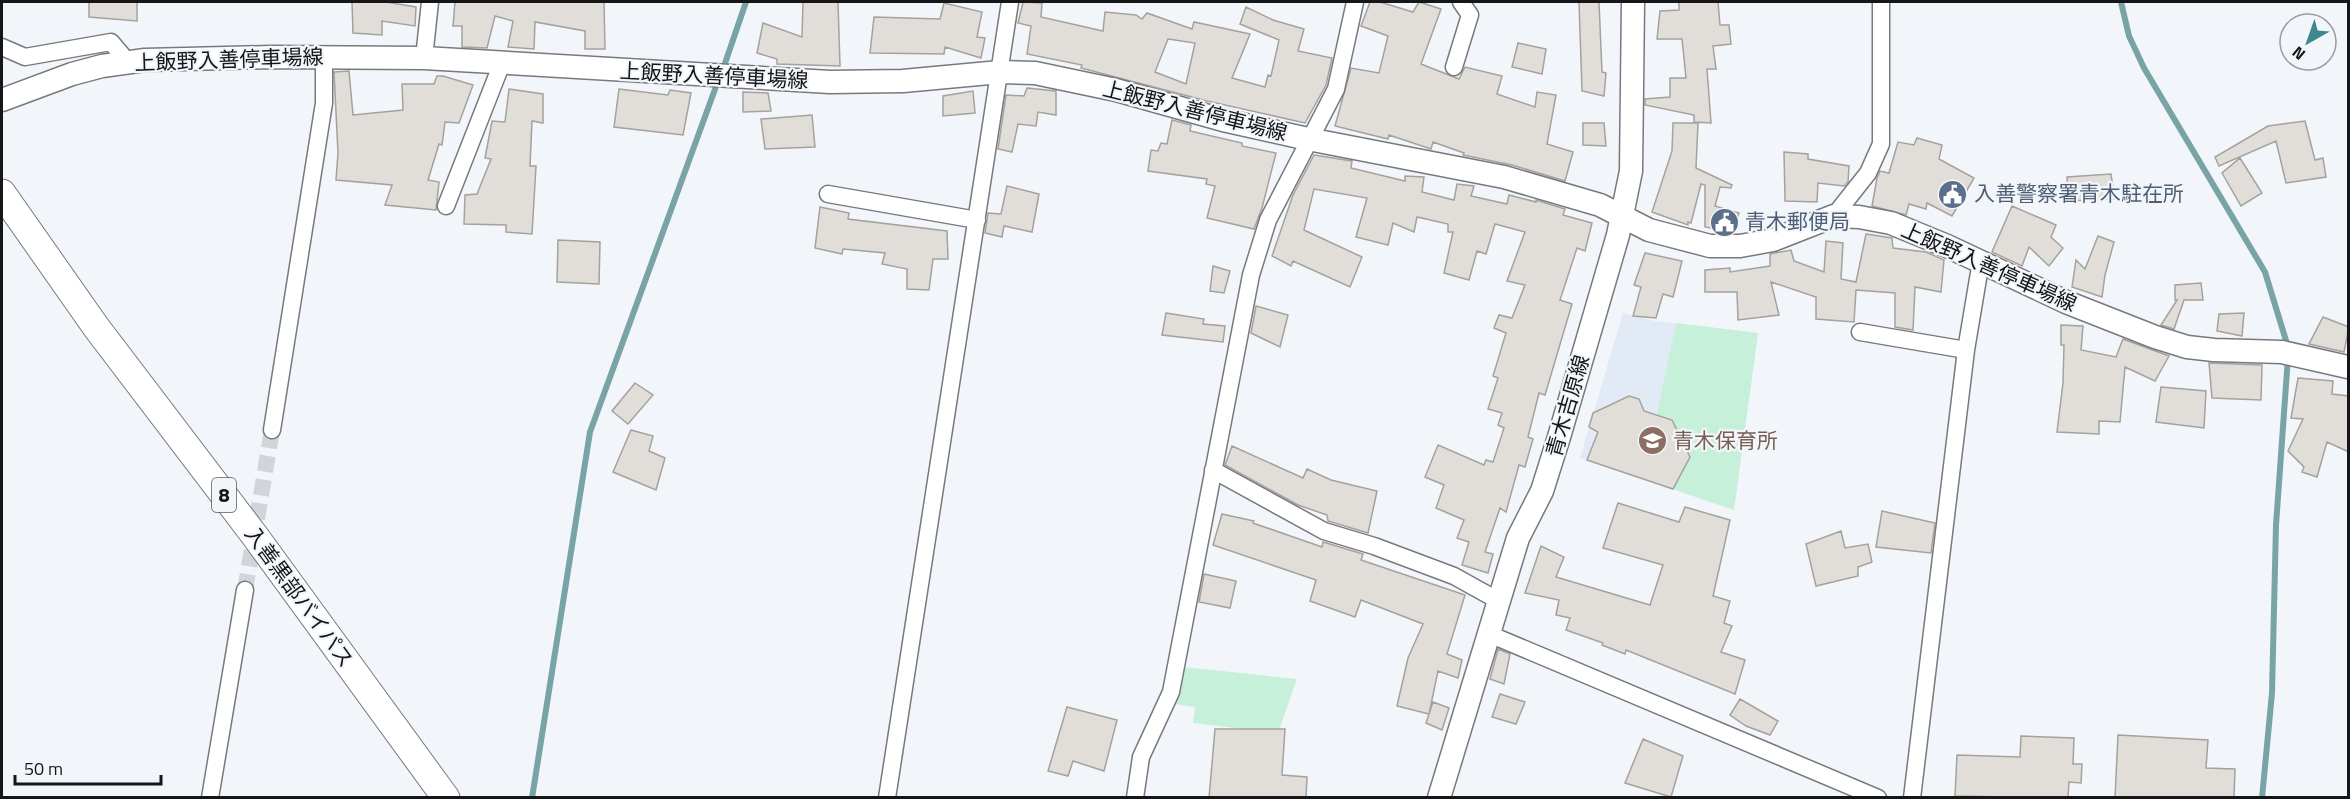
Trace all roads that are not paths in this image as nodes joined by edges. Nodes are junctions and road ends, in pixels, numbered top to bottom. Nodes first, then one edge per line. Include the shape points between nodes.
1 (430, 2) edge
2 (1010, 2) edge
3 (1355, 2) edge
4 (1461, 2) edge
5 (1633, 2) edge
6 (1881, 2) edge
7 (2, 47) edge
8 (324, 56) junction
9 (424, 58) junction
10 (129, 63) junction
11 (502, 63) junction
12 (1454, 66) dead end
13 (1000, 72) junction
14 (2, 100) edge
15 (1308, 140) junction
16 (2, 193) edge
17 (828, 194) dead end
18 (446, 206) dead end
19 (1622, 215) junction
20 (1834, 216) junction
21 (977, 220) junction
22 (1981, 261) junction
23 (1860, 332) dead end
24 (1966, 350) junction
25 (2349, 368) edge
26 (272, 430) tunnel mouth
27 (1214, 470) junction
28 (245, 590) tunnel mouth
29 (1499, 601) junction
30 (1489, 634) junction
31 (210, 798) edge
32 (446, 798) edge
33 (887, 798) edge
34 (1135, 798) edge
35 (1439, 798) edge
36 (1878, 798) edge
37 (1912, 798) edge

1 - 9 street
2 - 13 street
3 - 15 street via 1336,89
4 - 12 street via 1470,15
5 - 19 main road, 青木吉原線 via 1631,171
6 - 20 street via 1881,144 1868,173
7 - 10 street via 25,57 111,42
8 - 9 main road, 上飯野入善停車場線
8 - 10 main road, 上飯野入善停車場線
8 - 26 street via 324,103
9 - 11 main road, 上飯野入善停車場線
10 - 14 main road, 上飯野入善停車場線 via 72,74
11 - 13 main road, 上飯野入善停車場線 via 830,82 903,81
11 - 18 street
13 - 15 main road, 上飯野入善停車場線 via 1072,80
13 - 21 street
15 - 19 main road, 上飯野入善停車場線 via 1504,177
15 - 27 street via 1268,220 1251,275
16 - 32 highway, 入善黒部バイパス / 8 via 96,327
17 - 21 street
19 - 20 main road, 上飯野入善停車場線 via 1649,230 1710,246 1773,240
19 - 29 main road, 青木吉原線 via 1542,491 1518,538
20 - 22 main road, 上飯野入善停車場線 via 1891,224
21 - 33 street
22 - 24 street
22 - 25 main road, 上飯野入善停車場線 via 2066,302 2187,347 2282,352
23 - 24 street
24 - 37 street
27 - 29 street via 1324,531 1454,576
27 - 34 street via 1171,692 1141,757
28 - 31 street
29 - 30 main road, 青木吉原線
30 - 35 main road, 青木吉原線
30 - 36 street

